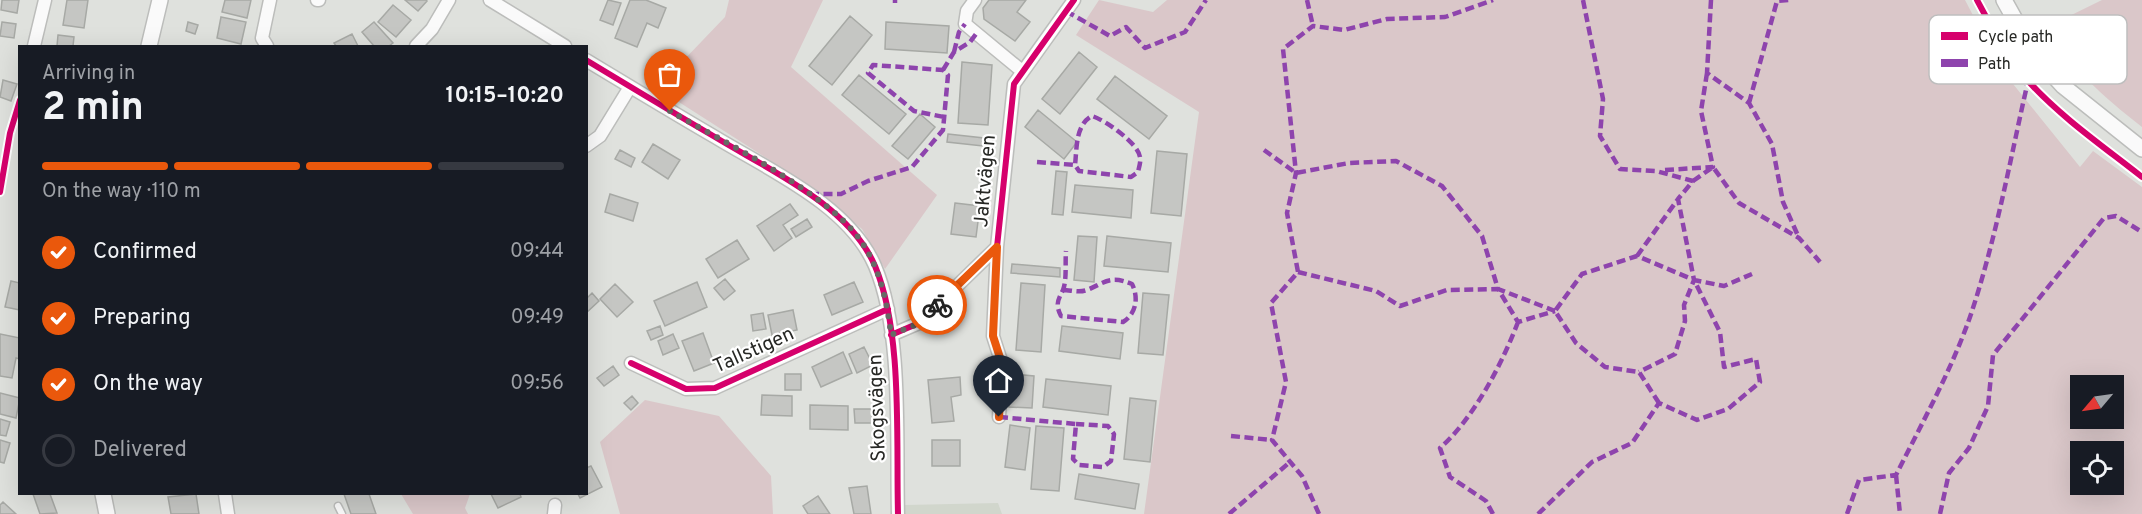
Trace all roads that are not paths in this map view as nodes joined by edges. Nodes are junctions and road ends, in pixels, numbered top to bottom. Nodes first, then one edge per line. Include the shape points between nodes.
1 (45, 0) edge
2 (160, 0) edge
3 (270, 0) edge
4 (449, 0) edge
5 (490, 0) edge
6 (975, 0) edge
7 (1074, 0) edge
8 (2004, 0) edge
9 (2012, 15) edge
10 (34, 45) edge
11 (149, 45) edge
12 (266, 45) edge
13 (417, 45) edge
14 (563, 45) edge
15 (588, 61) edge
16 (1022, 71) junction
17 (2061, 84) edge
18 (630, 87) junction
19 (588, 145) edge
20 (2142, 149) edge
21 (997, 247) junction
22 (888, 309) junction
23 (891, 335) junction
24 (631, 363) dead end
25 (999, 417) dead end
26 (103, 495) edge
27 (225, 495) edge
28 (338, 506) dead end
29 (107, 514) edge
30 (228, 514) edge
31 (342, 514) edge
32 (898, 514) edge

1 - 10 street
2 - 11 street
3 - 12 street via 262,38
4 - 13 street
5 - 14 street
6 - 16 street via 967,11 965,24
7 - 16 street, Jaktvägen
8 - 9 street
15 - 18 street, Skogsvägen
16 - 21 street, Jaktvägen via 1014,84 1006,136
17 - 20 street
18 - 19 street via 600,136
18 - 22 street, Skogsvägen via 810,194 854,232 875,266
21 - 23 street, Jaktvägen via 920,323
21 - 25 street, Jaktvägen via 993,336 1002,364
22 - 23 street, Skogsvägen
22 - 24 street, Tallstigen via 715,388 686,389
23 - 32 street, Skogsvägen
26 - 29 street
27 - 30 street
28 - 31 lane

